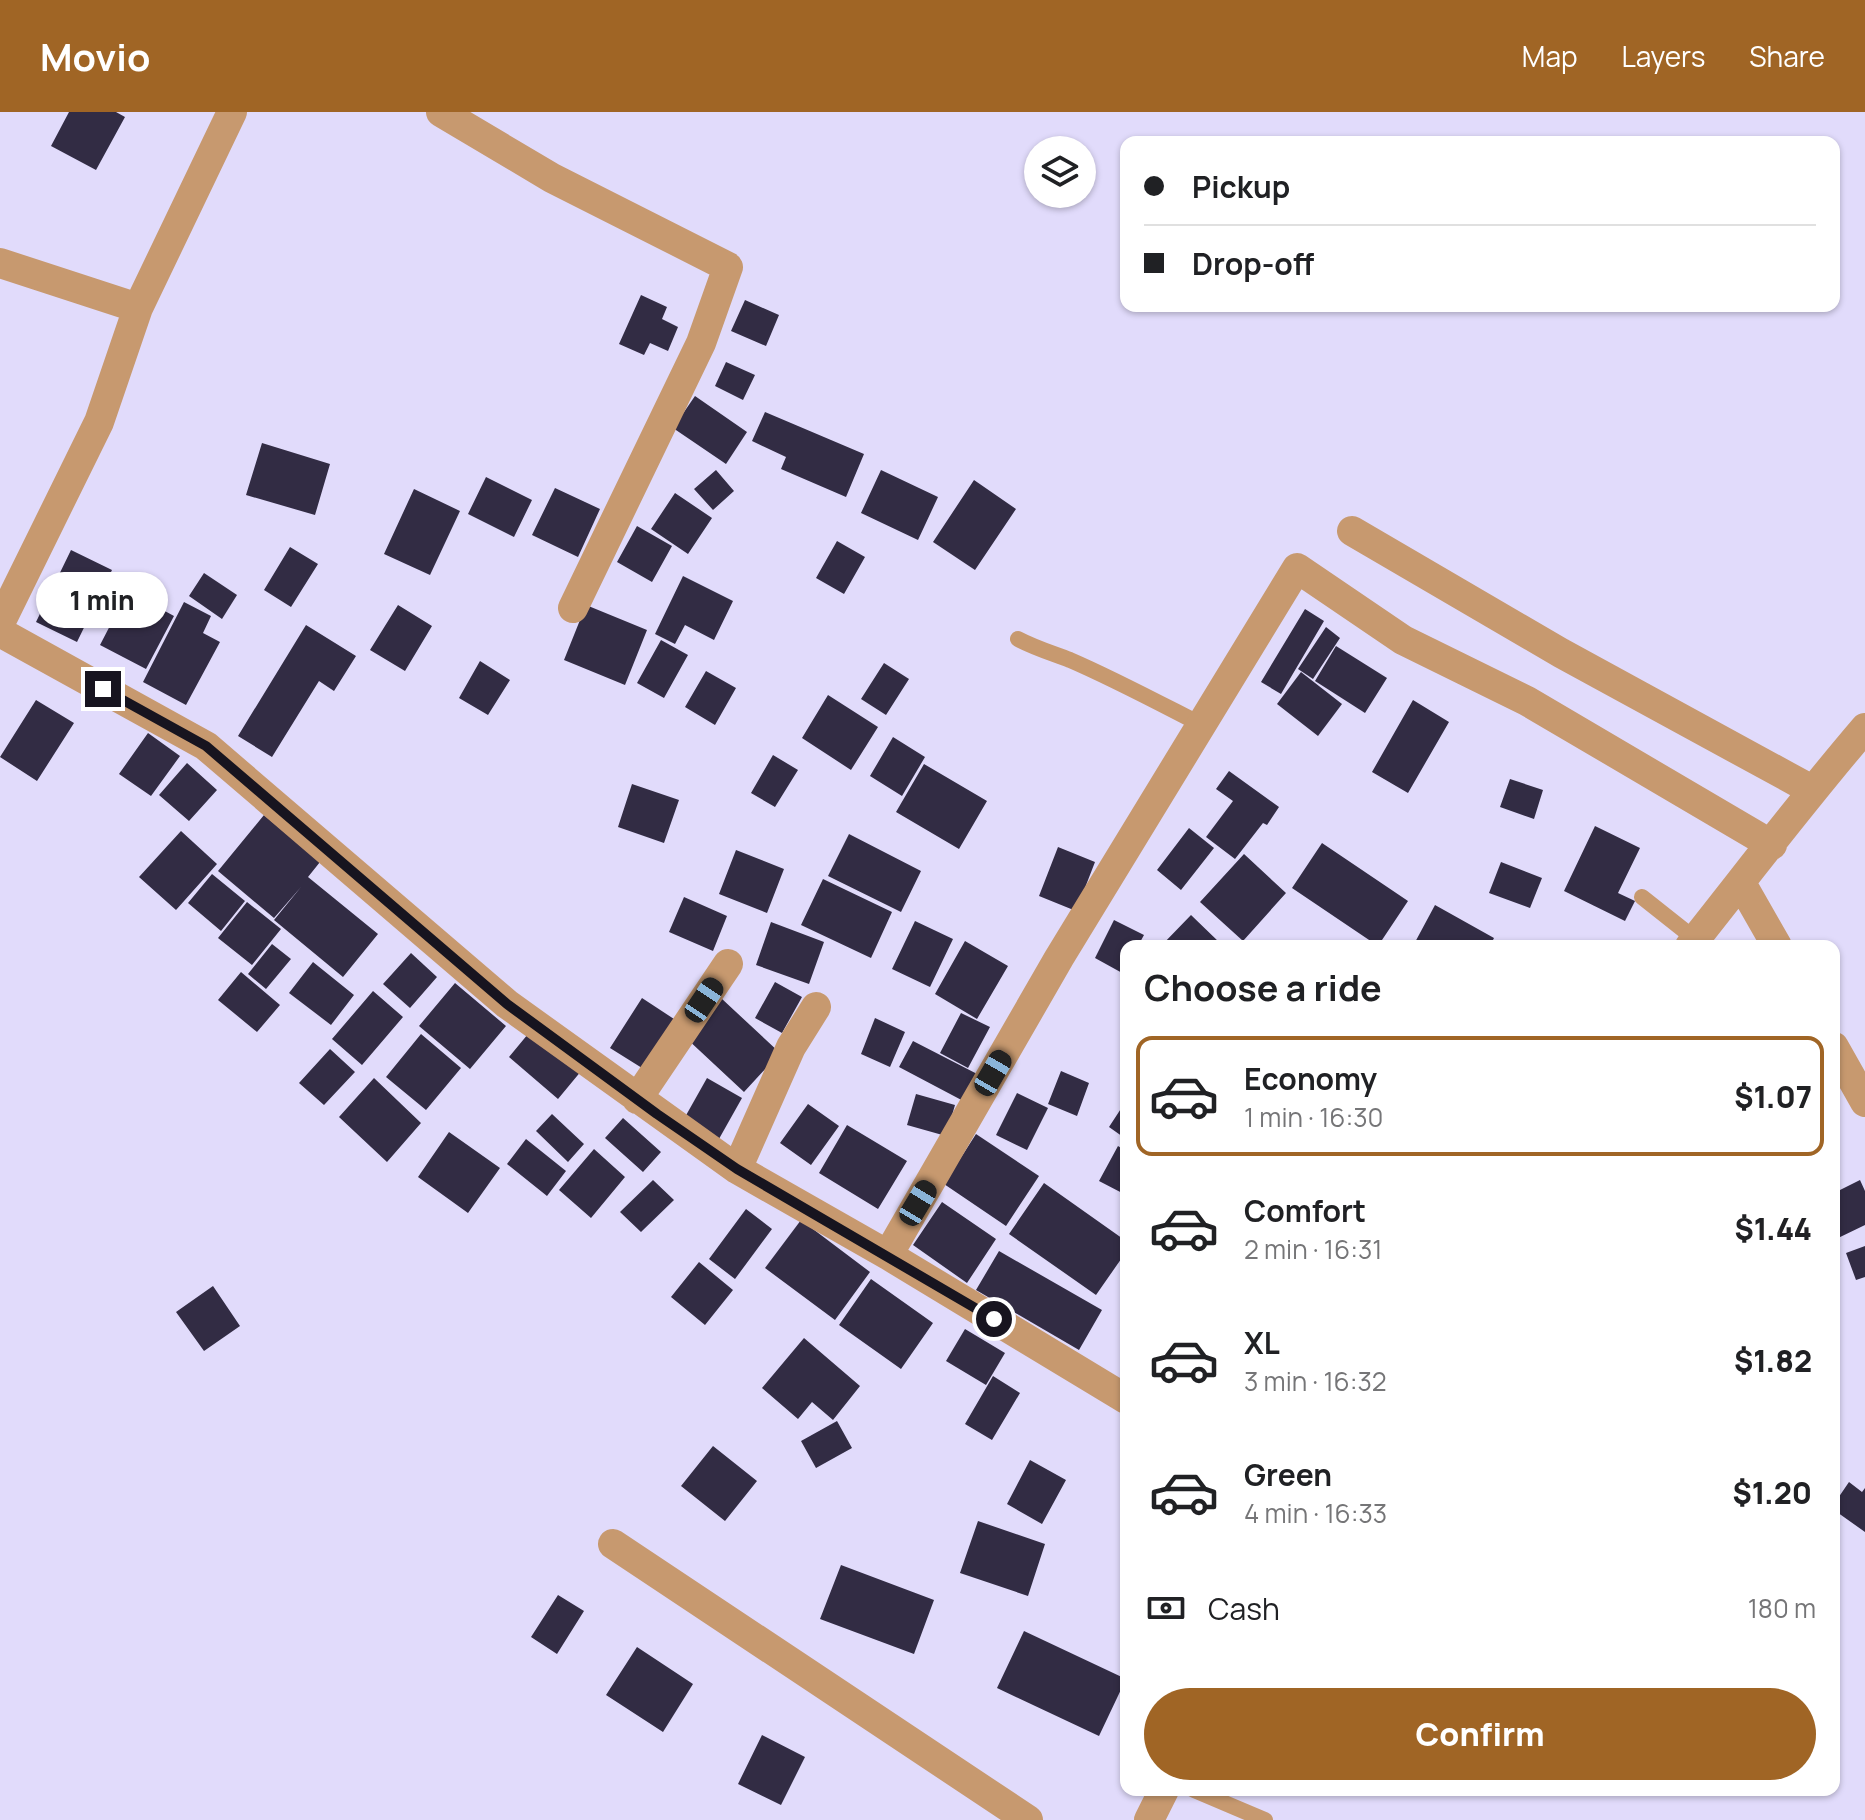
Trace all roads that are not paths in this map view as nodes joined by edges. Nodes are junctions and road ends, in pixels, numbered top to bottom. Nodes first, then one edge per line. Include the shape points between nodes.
1 (232, 112) edge
2 (441, 112) edge
3 (0, 263) edge
4 (138, 308) junction
5 (1352, 531) dead end
6 (573, 608) dead end
7 (0, 623) edge
8 (0, 632) edge
9 (1018, 639) dead end
10 (1200, 724) junction
11 (1865, 728) edge
12 (1812, 790) junction
13 (1772, 845) junction
14 (1741, 883) junction
15 (1642, 897) dead end
16 (1690, 940) edge
17 (1695, 940) edge
18 (1774, 940) edge
19 (728, 964) dead end
20 (816, 1007) dead end
21 (1840, 1058) edge
22 (637, 1099) junction
23 (1865, 1102) edge
24 (737, 1169) junction
25 (888, 1255) junction
26 (1120, 1395) edge
27 (613, 1544) dead end
28 (1161, 1796) edge
29 (1208, 1796) edge
30 (1028, 1820) edge
31 (1149, 1820) edge
32 (1265, 1820) edge

1 - 4 street
2 - 6 street via 552,178 728,267 701,343
3 - 4 street
4 - 7 street via 99,422
5 - 12 street
8 - 22 street via 206,746 507,1004
9 - 10 lane
10 - 13 street via 1297,568 1403,640 1527,701
10 - 25 street
11 - 12 street
12 - 13 street
13 - 14 street
14 - 17 street
14 - 18 street
15 - 16 lane
19 - 22 street
20 - 24 street via 791,1047
21 - 23 street
22 - 24 street
24 - 25 street
25 - 26 street
27 - 30 street
28 - 31 street
29 - 32 lane

